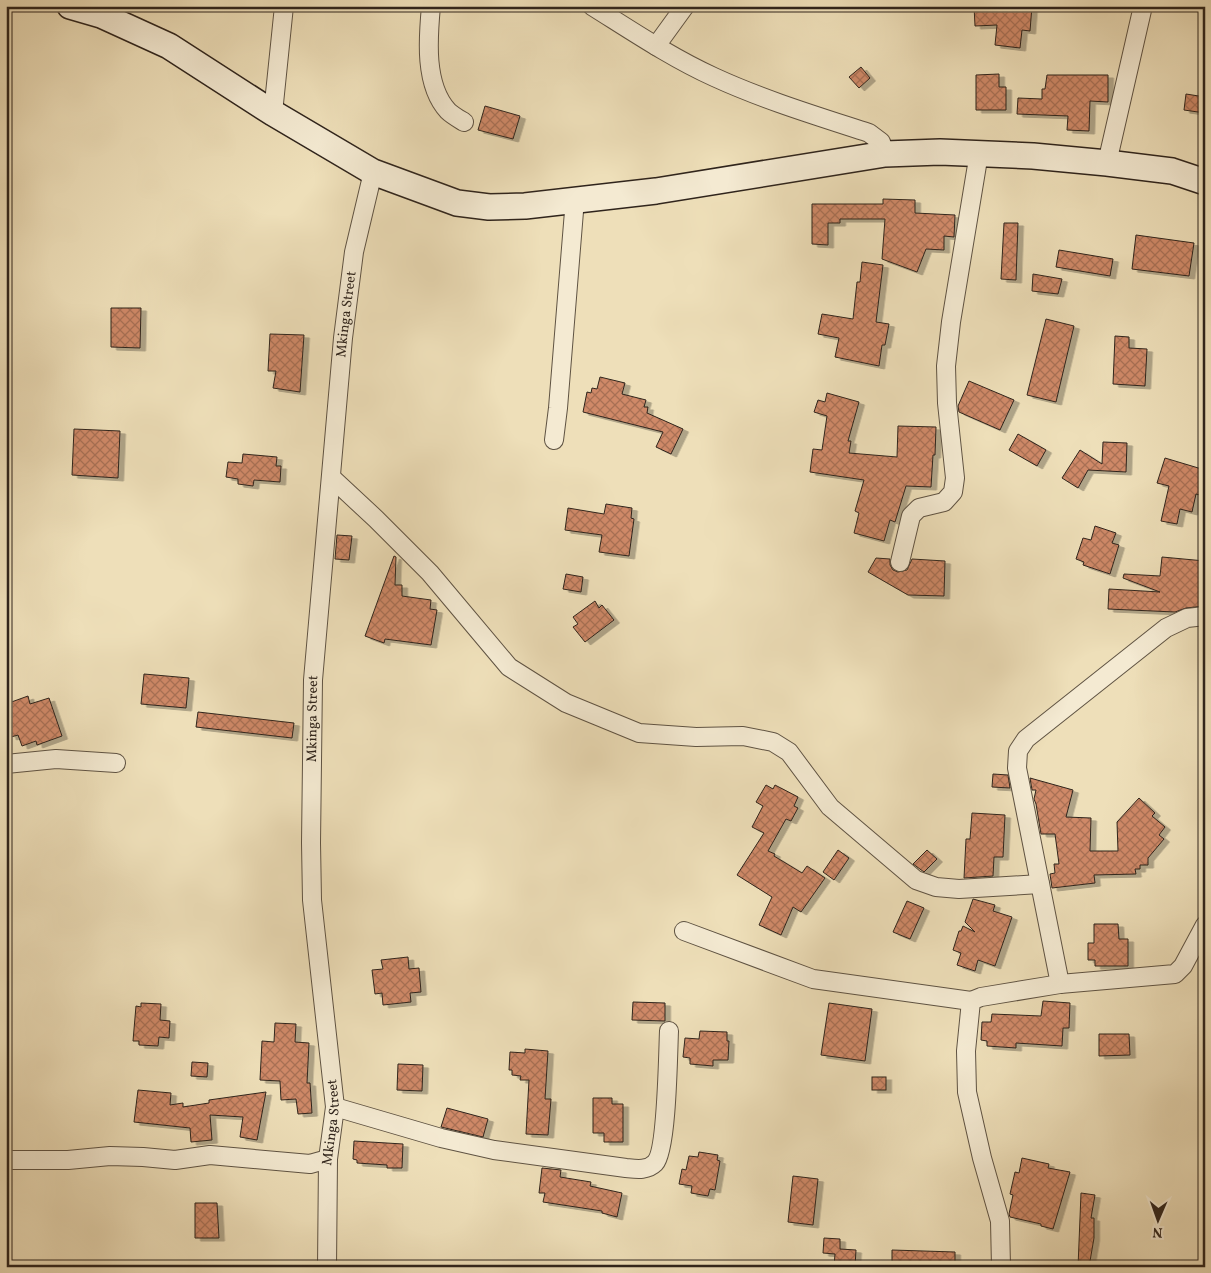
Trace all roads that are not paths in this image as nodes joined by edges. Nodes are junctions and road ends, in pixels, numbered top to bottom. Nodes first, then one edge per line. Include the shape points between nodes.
1 (70, 6) edge
2 (284, 6) edge
3 (431, 6) edge
4 (592, 6) edge
5 (685, 6) edge
6 (1143, 6) edge
7 (656, 46) junction
8 (273, 112) junction
9 (464, 122) dead end
10 (979, 153) junction
11 (885, 154) junction
12 (1107, 163) junction
13 (373, 172) junction
14 (1205, 182) edge
15 (575, 200) junction
16 (554, 440) dead end
17 (332, 478) junction
18 (900, 562) dead end
19 (1205, 616) edge
20 (116, 763) dead end
21 (6, 764) edge
22 (1040, 884) junction
23 (1205, 925) edge
24 (684, 931) dead end
25 (1060, 984) junction
26 (971, 1001) junction
27 (669, 1031) dead end
28 (335, 1107) junction
29 (328, 1159) junction
30 (6, 1160) edge
31 (327, 1267) edge
32 (1001, 1267) edge

1 - 8 street via 101,15 169,46
2 - 8 street
3 - 9 street via 429,51 434,89 448,111
4 - 7 street
5 - 7 street
6 - 12 street
7 - 11 street via 713,77 762,98 869,133 881,142
8 - 13 street
10 - 11 street
10 - 12 street
10 - 18 street via 946,366 953,492 944,502 919,508 911,516
11 - 15 street via 656,191
12 - 14 street via 1172,171
13 - 15 street via 457,204 525,206
13 - 17 street, Mkinga Street via 354,252 343,338
15 - 16 street
17 - 22 street via 430,573 509,667 566,703 639,733 696,738 743,736 773,742 789,752 830,807 916,880 936,887 959,889
17 - 28 street, Mkinga Street via 313,680 311,843 312,900
19 - 22 street via 1187,618 1166,628 1026,739 1018,751 1017,768
20 - 21 street via 56,759
22 - 25 street
23 - 25 street via 1183,966 1175,974
24 - 26 street via 813,979
25 - 26 street
26 - 32 street via 966,1051 967,1092 1000,1221
27 - 28 street via 662,1143 657,1162 648,1168 639,1170 494,1150
28 - 29 street, Mkinga Street
29 - 30 street via 310,1164 210,1155 175,1160 110,1156
29 - 31 street, Mkinga Street

